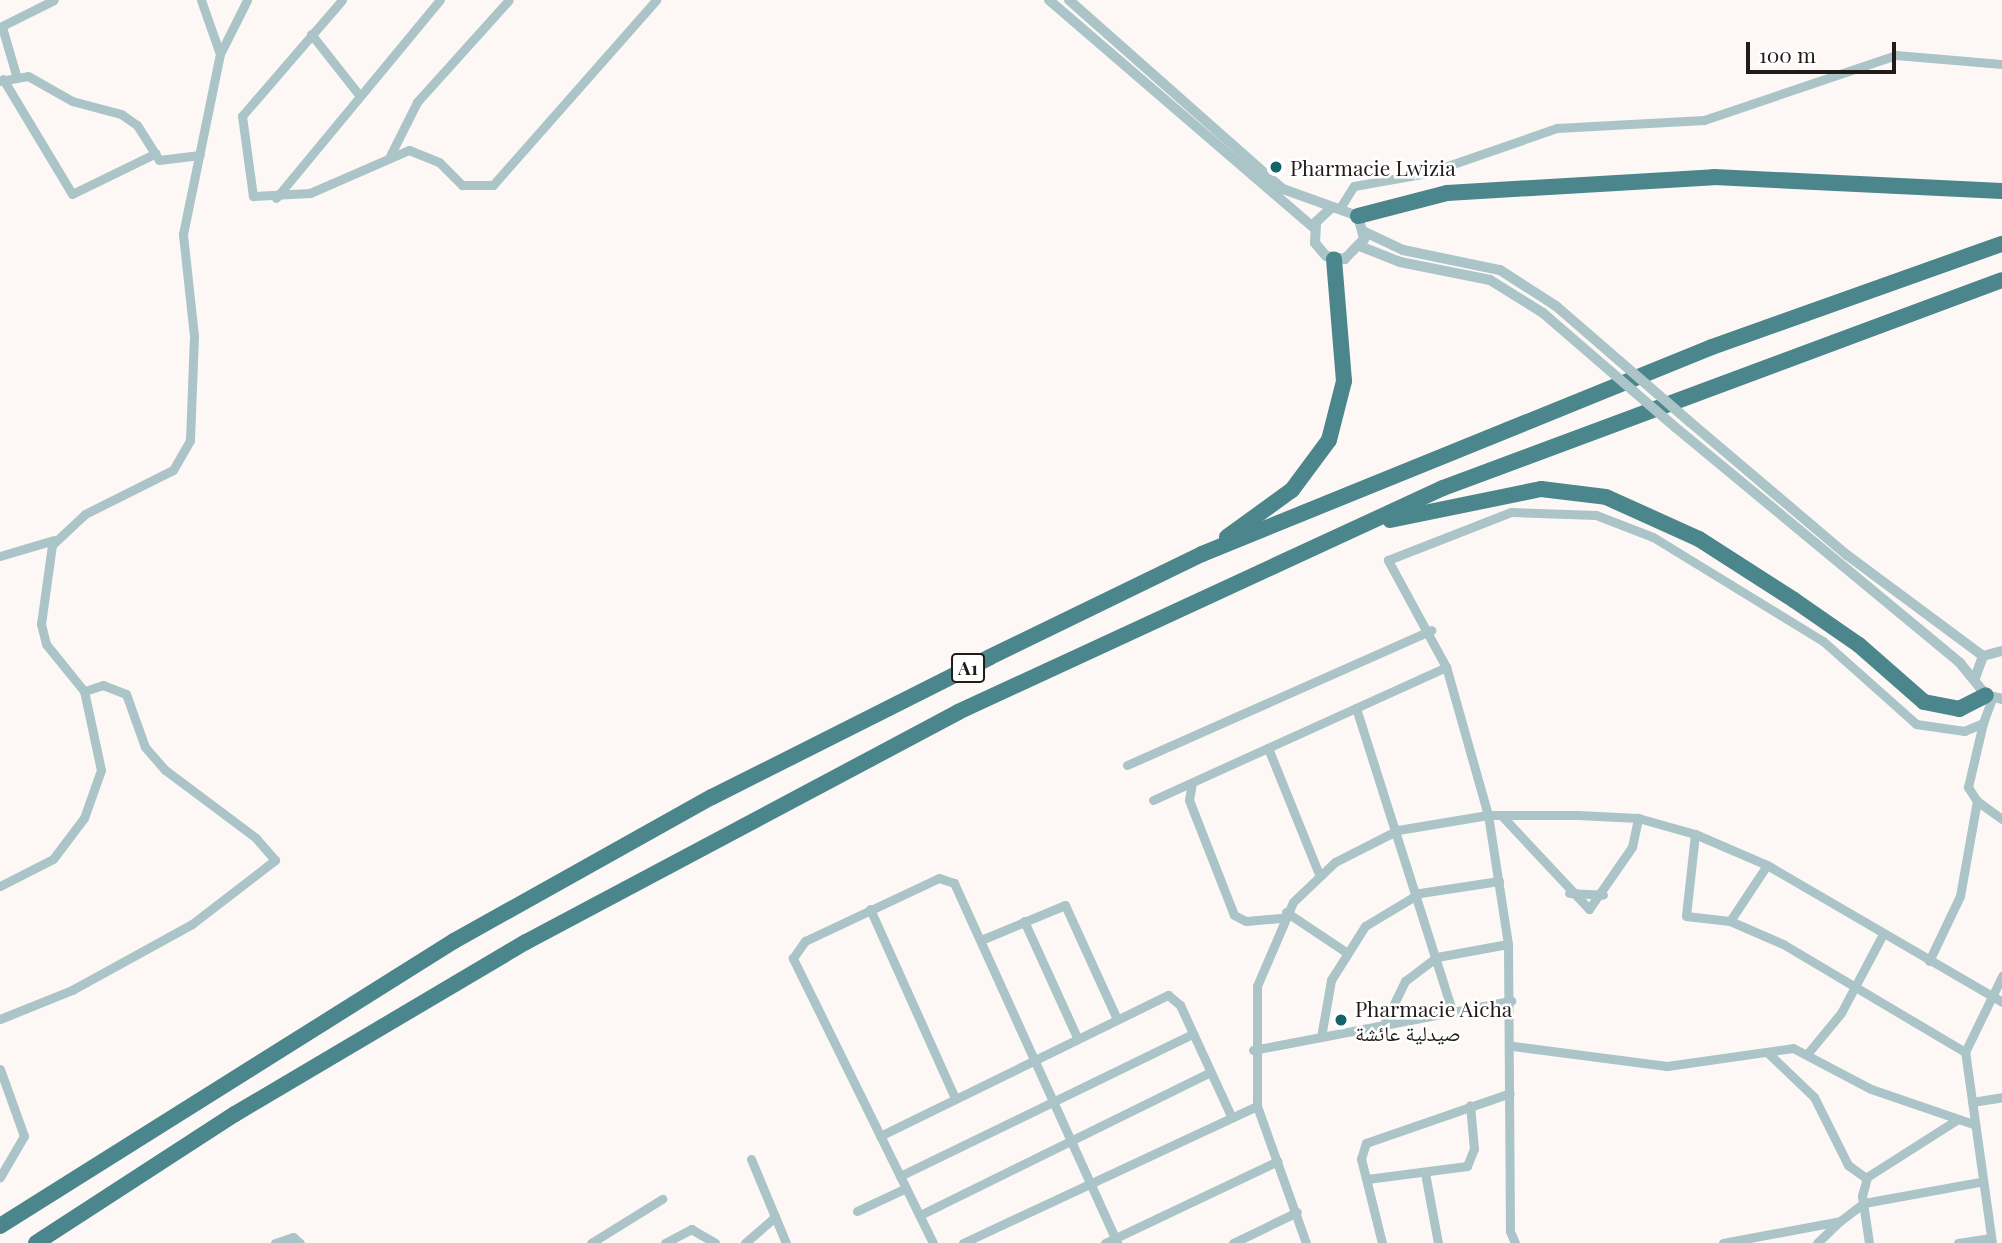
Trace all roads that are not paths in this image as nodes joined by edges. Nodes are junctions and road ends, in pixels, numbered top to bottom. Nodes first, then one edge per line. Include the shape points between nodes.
1 (54, 0) edge
2 (201, 0) edge
3 (247, 0) edge
4 (342, 0) edge
5 (440, 0) edge
6 (509, 0) edge
7 (656, 0) edge
8 (1069, 0) edge
9 (1053, 4) edge
10 (1, 27) edge
11 (312, 34) junction
12 (220, 54) junction
13 (2002, 64) edge
14 (16, 75) junction
15 (1, 80) edge
16 (360, 96) junction
17 (156, 153) junction
18 (200, 155) junction
19 (389, 158) junction
20 (2002, 191) edge
21 (276, 198) junction
22 (1335, 208) junction
23 (1358, 216) junction
24 (1314, 228) junction
25 (1365, 232) junction
26 (2002, 244) edge
27 (1362, 247) junction
28 (1334, 259) junction
29 (2002, 281) edge
30 (1370, 523) junction
31 (54, 540) junction
32 (1202, 554) junction
33 (0, 556) edge
34 (1431, 630) junction
35 (2002, 645) edge
36 (2002, 651) edge
37 (1983, 656) junction
38 (1446, 667) junction
39 (1975, 678) junction
40 (85, 691) junction
41 (1993, 697) edge
42 (1356, 708) junction
43 (1983, 723) junction
44 (1268, 748) junction
45 (1126, 765) dead end
46 (1194, 782) junction
47 (1153, 800) dead end
48 (1977, 801) junction
49 (1488, 815) junction
50 (1501, 815) junction
51 (1638, 818) junction
52 (2002, 819) edge
53 (1398, 830) junction
54 (1695, 834) junction
55 (1767, 864) junction
56 (1319, 874) junction
57 (1499, 881) junction
58 (0, 886) edge
59 (1420, 893) junction
60 (1569, 893) junction
61 (1603, 895) junction
62 (870, 909) junction
63 (1284, 915) junction
64 (1024, 921) junction
65 (1730, 922) junction
66 (1882, 936) junction
67 (981, 940) junction
68 (1508, 944) junction
69 (1346, 952) junction
70 (1437, 957) junction
71 (1929, 961) junction
72 (2002, 976) edge
73 (1855, 987) junction
74 (1511, 1000) junction
75 (1997, 1000) edge
76 (1452, 1010) junction
77 (1116, 1017) junction
78 (0, 1018) edge
79 (1385, 1022) junction
80 (1192, 1034) junction
81 (1076, 1035) junction
82 (1321, 1037) junction
83 (1513, 1046) junction
84 (1253, 1050) junction
85 (1767, 1052) junction
86 (1965, 1052) junction
87 (1808, 1053) junction
88 (1031, 1058) junction
89 (0, 1069) edge
90 (1208, 1073) junction
91 (1510, 1093) junction
92 (954, 1096) junction
93 (2002, 1097) edge
94 (1053, 1100) junction
95 (1972, 1102) junction
96 (1470, 1105) junction
97 (1257, 1106) junction
98 (1231, 1116) junction
99 (1958, 1119) junction
100 (1973, 1124) junction
101 (880, 1136) junction
102 (1070, 1139) junction
103 (751, 1158) dead end
104 (1278, 1161) junction
105 (1425, 1173) junction
106 (900, 1176) junction
107 (0, 1177) edge
108 (1866, 1178) junction
109 (1367, 1179) junction
110 (1090, 1182) junction
111 (1980, 1182) junction
112 (906, 1188) junction
113 (662, 1199) dead end
114 (1864, 1203) junction
115 (857, 1211) dead end
116 (1297, 1213) junction
117 (920, 1215) junction
118 (775, 1216) junction
119 (1840, 1221) junction
120 (0, 1226) edge
121 (1991, 1240) edge
122 (1116, 1241) edge
123 (1739, 1241) edge
124 (36, 1243) edge
125 (275, 1243) edge
126 (300, 1243) edge
127 (591, 1243) edge
128 (665, 1243) edge
129 (715, 1243) edge
130 (745, 1243) edge
131 (786, 1243) edge
132 (933, 1243) edge
133 (963, 1243) edge
134 (1105, 1243) edge
135 (1233, 1243) edge
136 (1306, 1243) edge
137 (1382, 1243) edge
138 (1438, 1243) edge
139 (1516, 1243) edge
140 (1723, 1243) edge
141 (1817, 1243) edge
142 (1869, 1243) edge
143 (1958, 1243) edge

1 - 10 street
2 - 12 street
3 - 12 street
4 - 11 street
5 - 16 street
6 - 19 street via 417,102
7 - 19 street via 493,185 462,185 425,152
8 - 9 street
8 - 22 street via 1275,183
9 - 24 street
10 - 14 street
11 - 16 street
11 - 21 street via 248,105 240,124 253,197
12 - 18 street
13 - 22 street via 1896,55 1716,118 1557,128 1427,173 1353,186
14 - 15 street
14 - 17 street via 121,114
15 - 17 street via 72,194
16 - 21 street
17 - 18 street via 169,162
18 - 31 street via 182,253 194,336 185,456 163,476 85,514
19 - 21 street via 310,193
20 - 23 highway via 1714,177 1447,192
22 - 23 street
22 - 24 street
23 - 25 street
24 - 28 street via 1319,251
25 - 27 street
25 - 37 street, bridge via 1403,250 1500,270 1556,306 1868,572
26 - 32 highway, A1 via 1712,347
27 - 28 street
27 - 39 street, bridge via 1400,262 1490,280 1543,313
28 - 32 highway via 1344,382 1329,440 1293,490
29 - 30 highway, A1 via 1443,488
30 - 41 highway via 1496,494 1541,489 1606,497 1699,539 1859,645 1924,702 1959,709
30 - 124 highway, A1 via 982,701 744,822 326,1059
31 - 33 street
31 - 40 street via 41,624 46,644
32 - 120 highway, A1 via 712,797 454,941
34 - 38 street
34 - 43 street via 1388,560 1511,512 1597,515 1653,537 1823,641 1916,724 1953,732
34 - 45 street
35 - 36 street
36 - 37 street
37 - 39 street
38 - 42 street
38 - 49 street
39 - 41 street
40 - 58 street via 100,754 93,803 53,859
40 - 78 street via 103,685 126,694 145,747 165,770 256,838 274,862 192,924 72,990
41 - 43 street
42 - 44 street
42 - 53 street
43 - 48 street via 1968,787
44 - 46 street
44 - 56 street
46 - 47 street
46 - 63 street via 1189,800 1234,915 1246,921
48 - 52 street
48 - 71 street via 1960,896
49 - 50 street
49 - 53 street
49 - 57 street
50 - 51 street
50 - 60 street
51 - 54 street
51 - 61 street via 1632,847
53 - 56 street
53 - 59 street
54 - 55 street
54 - 65 street via 1685,914
55 - 65 street
55 - 66 street
56 - 63 street
57 - 59 street
57 - 68 street
59 - 69 street via 1365,926
59 - 70 street
60 - 61 street
60 - 61 street via 1589,909
62 - 67 street via 946,878
62 - 92 street
62 - 101 street via 805,941 793,958
63 - 69 street
63 - 84 street via 1257,986
64 - 67 street
64 - 77 street via 1067,907
64 - 81 street
65 - 73 street
66 - 71 street
66 - 73 street
67 - 88 street
68 - 70 street
68 - 74 street
69 - 82 street via 1331,980
70 - 76 street
70 - 79 street via 1405,981
71 - 75 street
72 - 75 street
73 - 86 street
73 - 87 street
74 - 76 street
74 - 83 street
75 - 86 street
76 - 79 street
77 - 80 street via 1168,995 1180,1005
77 - 81 street
79 - 82 street
80 - 90 street
80 - 94 street
81 - 88 street
82 - 84 street
83 - 85 street via 1667,1066
83 - 91 street
84 - 97 street
85 - 87 street
85 - 108 street via 1814,1097 1848,1165
86 - 95 street
87 - 99 street via 1871,1088
88 - 92 street
88 - 94 street
89 - 107 street via 24,1136
90 - 98 street
90 - 102 street
91 - 96 street
91 - 139 street via 1510,1231
92 - 101 street
93 - 95 street
94 - 102 street
94 - 106 street
95 - 100 street
96 - 105 street via 1472,1161
96 - 109 street via 1366,1143 1361,1159
97 - 98 street
97 - 104 street
98 - 110 street
99 - 100 street
99 - 108 street
100 - 111 street
101 - 106 street
102 - 110 street
102 - 117 street
103 - 118 street
104 - 116 street
104 - 122 street
105 - 109 street
105 - 138 street
106 - 112 street
108 - 114 street
109 - 137 street
110 - 122 street
110 - 133 street
111 - 114 street
111 - 121 street
112 - 115 street
112 - 117 street
113 - 127 street
114 - 119 street
114 - 142 street
116 - 135 street
116 - 136 street
117 - 132 street
118 - 130 street
118 - 131 street
119 - 123 street
119 - 141 street
121 - 143 street
122 - 134 street
123 - 140 street
125 - 126 street via 293,1237
128 - 129 street via 691,1229

